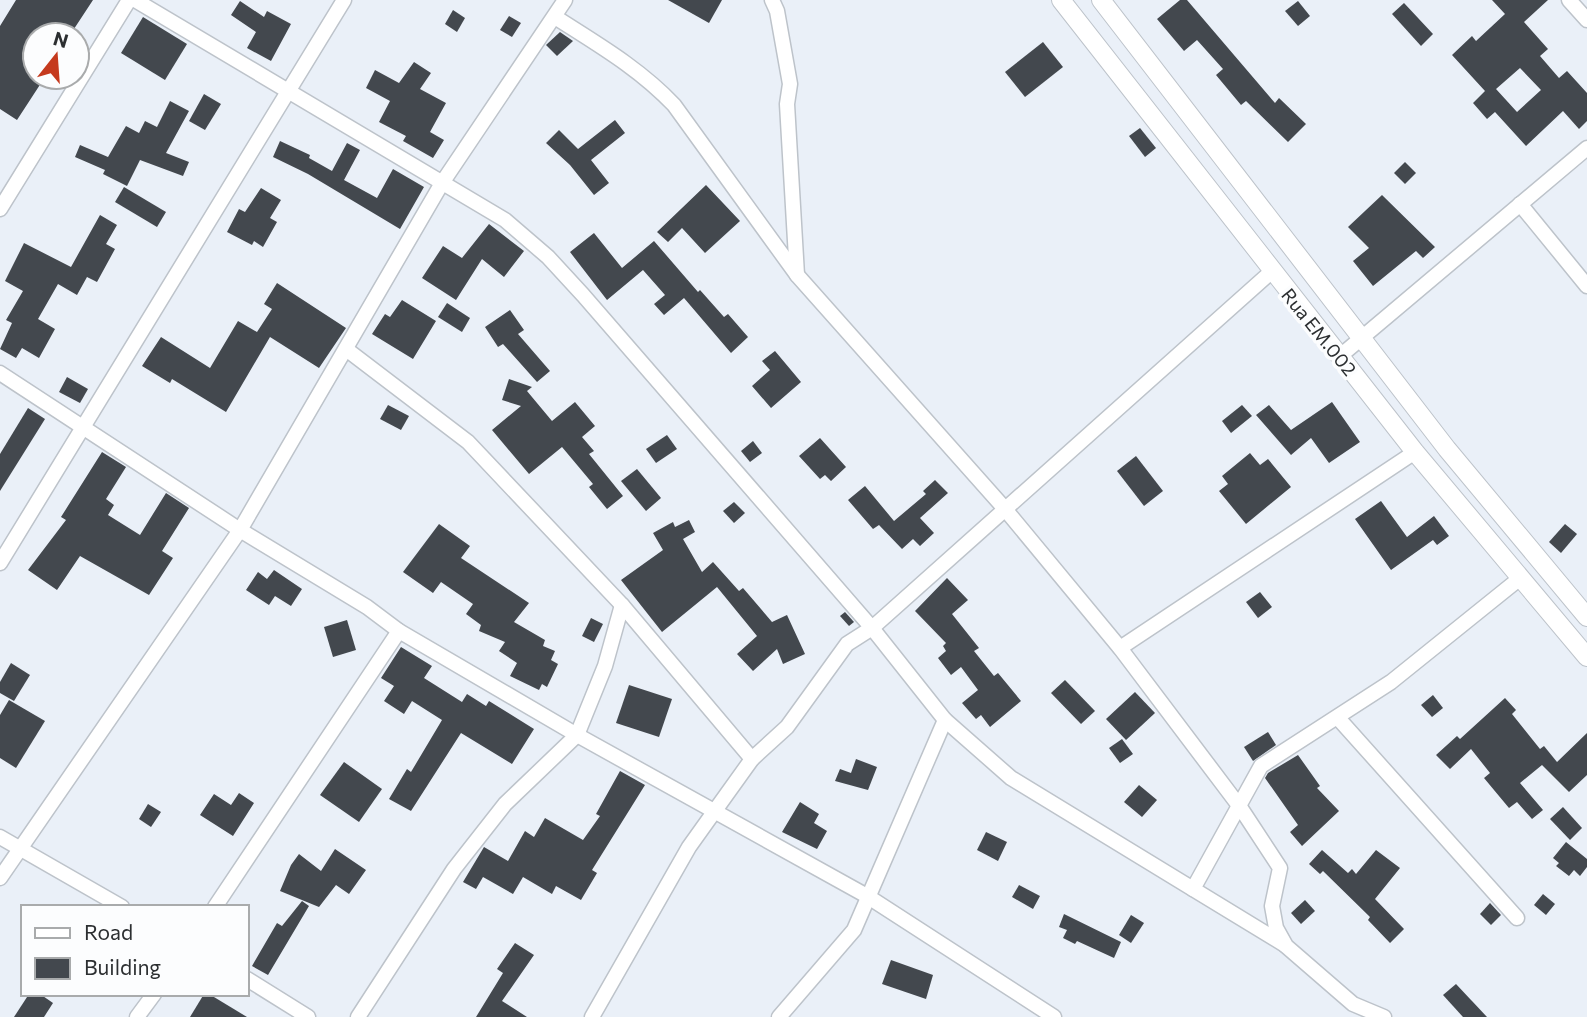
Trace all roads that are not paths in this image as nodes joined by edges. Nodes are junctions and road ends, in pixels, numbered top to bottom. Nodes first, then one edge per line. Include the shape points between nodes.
1 (129, 0) edge
2 (135, 0) edge
3 (344, 0) edge
4 (565, 0) edge
5 (772, 0) edge
6 (1061, 0) edge
7 (1101, 0) edge
8 (1569, 0) edge
9 (555, 17) junction
10 (1587, 20) edge
11 (288, 91) junction
12 (1587, 148) edge
13 (442, 183) junction
14 (1520, 204) junction
15 (0, 209) edge
16 (1271, 272) junction
17 (796, 275) junction
18 (1587, 286) edge
19 (1362, 338) junction
20 (346, 349) junction
21 (1339, 357) junction
22 (0, 373) edge
23 (86, 427) junction
24 (1415, 452) junction
25 (1006, 509) junction
26 (240, 530) junction
27 (0, 563) edge
28 (1519, 579) junction
29 (622, 606) junction
30 (1587, 617) edge
31 (872, 628) junction
32 (400, 631) junction
33 (1121, 648) junction
34 (1587, 657) edge
35 (1338, 718) junction
36 (945, 720) junction
37 (577, 735) junction
38 (752, 759) junction
39 (1240, 807) junction
40 (714, 812) junction
41 (0, 837) edge
42 (20, 850) junction
43 (0, 878) edge
44 (1193, 889) junction
45 (867, 896) junction
46 (118, 905) edge
47 (216, 905) edge
48 (1517, 918) dead end
49 (1286, 946) junction
50 (248, 980) edge
51 (153, 996) edge
52 (137, 1017) edge
53 (308, 1017) edge
54 (358, 1017) edge
55 (592, 1017) edge
56 (779, 1017) edge
57 (1054, 1017) edge
58 (1384, 1017) edge

1 - 15 street
2 - 11 street
3 - 11 street
4 - 9 street
5 - 17 street via 790,84 787,104
6 - 16 street, Rua EM.002
7 - 19 street, Rua EM.002
8 - 10 street
9 - 13 street
9 - 17 street via 627,63 667,97
11 - 13 street
11 - 23 street
12 - 14 street
13 - 20 street
13 - 31 street via 505,220 548,257
14 - 18 street
14 - 19 street
16 - 21 street, Rua EM.002
16 - 25 street
17 - 25 street
19 - 21 street
19 - 30 street, Rua EM.002 via 1447,449
20 - 26 street
20 - 29 street via 468,442
21 - 24 street, Rua EM.002
22 - 23 street
23 - 26 street
23 - 27 street
24 - 28 street, Rua EM.002
24 - 33 street
25 - 31 street
25 - 33 street
26 - 32 street
26 - 42 street
28 - 34 street, Rua EM.002
28 - 35 street
29 - 37 street via 605,666
29 - 38 street
31 - 36 street
31 - 38 street via 846,645 787,727
32 - 37 street
32 - 47 street
33 - 39 street
35 - 39 street via 1261,766
35 - 48 street
36 - 44 street via 1012,778
36 - 45 street
37 - 40 street
37 - 54 street via 505,804 454,869
38 - 40 street
39 - 44 street
39 - 49 street via 1280,868 1272,906
40 - 45 street
40 - 55 street via 689,847
41 - 42 street
42 - 43 street
42 - 46 street
44 - 49 street
45 - 56 street via 855,930
45 - 57 street
49 - 58 street via 1353,1004
50 - 53 street
51 - 52 street

